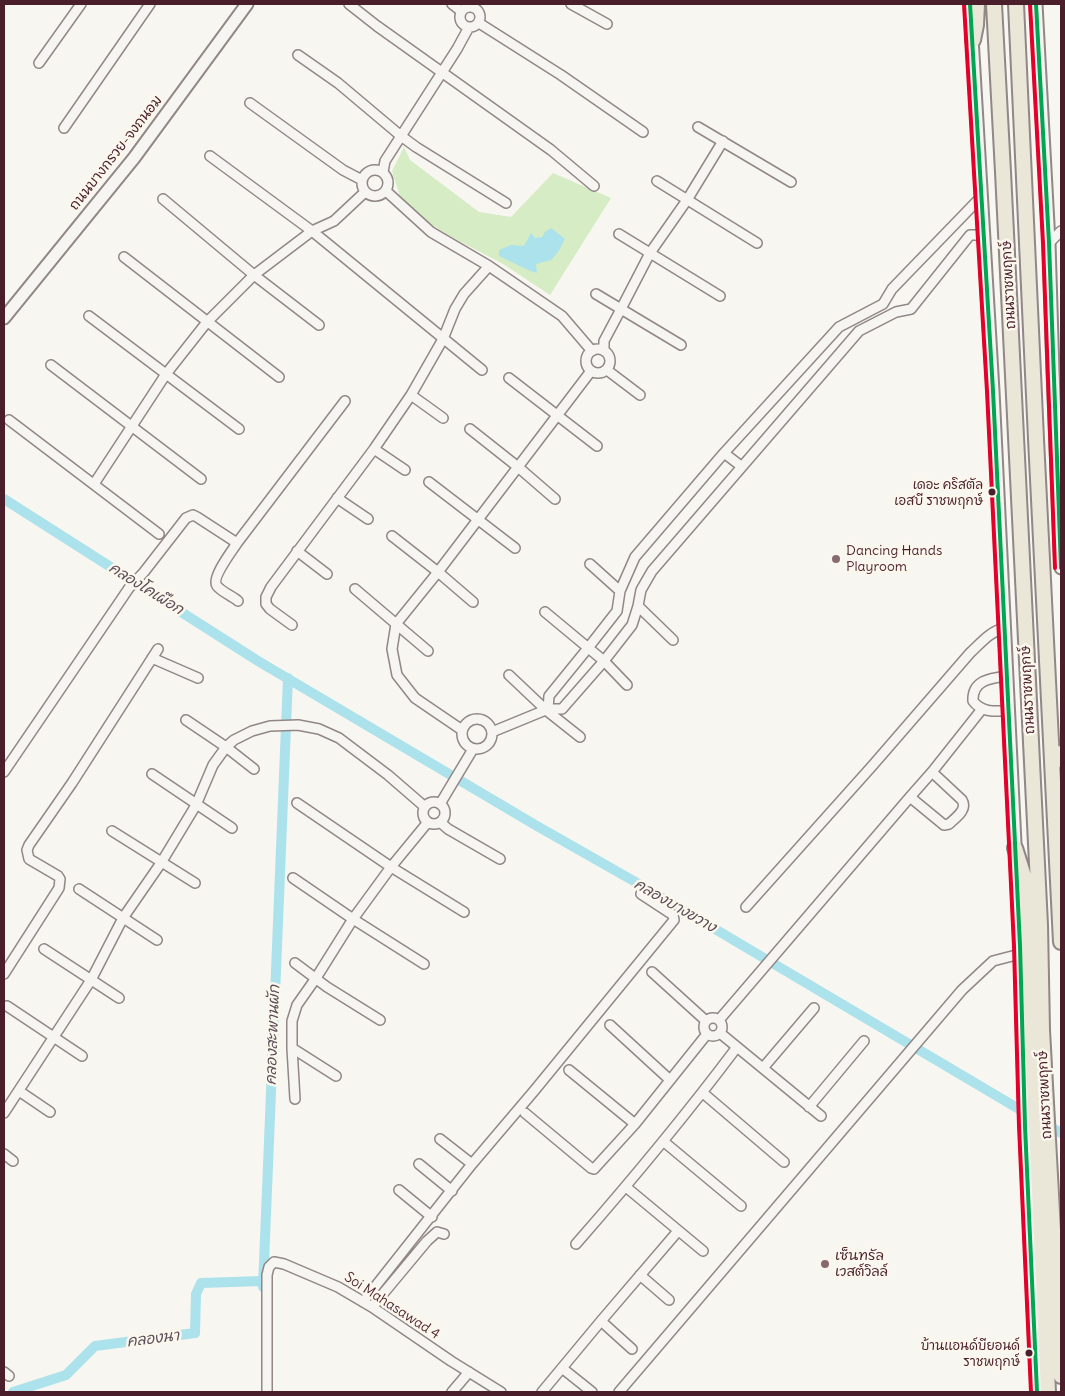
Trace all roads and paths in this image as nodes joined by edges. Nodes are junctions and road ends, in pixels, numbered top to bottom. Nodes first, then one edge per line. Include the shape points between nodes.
1 (80, 4) edge
2 (150, 4) edge
3 (248, 4) edge
4 (349, 4) edge
5 (452, 4) edge
6 (571, 4) edge
7 (970, 4) edge
8 (977, 4) edge
9 (994, 4) edge
10 (1016, 4) edge
11 (1036, 4) edge
12 (471, 5) edge
13 (461, 11) junction
14 (479, 23) junction
15 (607, 24) dead end
16 (469, 27) junction
17 (973, 40) junction
18 (298, 55) dead end
19 (39, 63) dead end
20 (442, 72) junction
21 (250, 104) dead end
22 (698, 127) dead end
23 (64, 128) dead end
24 (643, 132) dead end
25 (401, 136) junction
26 (723, 141) junction
27 (210, 156) dead end
28 (383, 172) junction
29 (362, 180) junction
30 (657, 181) dead end
31 (791, 182) dead end
32 (594, 186) dead end
33 (386, 191) junction
34 (365, 192) junction
35 (981, 197) junction
36 (163, 199) dead end
37 (687, 200) junction
38 (506, 203) dead end
39 (312, 231) junction
40 (1061, 231) edge
41 (619, 234) dead end
42 (984, 238) junction
43 (758, 243) dead end
44 (1049, 243) junction
45 (650, 253) junction
46 (124, 257) dead end
47 (489, 266) junction
48 (254, 275) junction
49 (596, 294) dead end
50 (720, 296) dead end
51 (621, 310) junction
52 (90, 316) dead end
53 (4, 318) edge
54 (208, 322) junction
55 (319, 325) dead end
56 (443, 339) junction
57 (681, 345) dead end
58 (592, 351) junction
59 (604, 351) junction
60 (51, 366) dead end
61 (482, 370) dead end
62 (606, 370) junction
63 (591, 371) junction
64 (166, 374) junction
65 (1057, 374) edge
66 (280, 377) dead end
67 (509, 378) dead end
68 (411, 395) junction
69 (640, 395) dead end
70 (345, 401) dead end
71 (558, 415) junction
72 (442, 418) dead end
73 (9, 420) dead end
74 (131, 427) junction
75 (239, 429) dead end
76 (470, 429) dead end
77 (597, 446) dead end
78 (374, 449) junction
79 (724, 453) junction
80 (741, 466) junction
81 (518, 467) junction
82 (405, 470) dead end
83 (200, 479) dead end
84 (429, 482) dead end
85 (94, 484) junction
86 (337, 498) junction
87 (555, 499) dead end
88 (368, 519) dead end
89 (477, 520) junction
90 (159, 534) dead end
91 (392, 536) dead end
92 (237, 542) junction
93 (515, 548) dead end
94 (297, 551) junction
95 (590, 564) dead end
96 (1061, 568) edge
97 (438, 572) junction
98 (327, 574) dead end
99 (355, 589) dead end
100 (620, 591) junction
101 (238, 600) dead end
102 (472, 602) dead end
103 (638, 606) junction
104 (544, 612) dead end
105 (396, 624) junction
106 (292, 625) dead end
107 (1005, 628) junction
108 (673, 640) dead end
109 (588, 648) junction
110 (158, 649) dead end
111 (428, 651) dead end
112 (152, 658) junction
113 (604, 661) junction
114 (509, 675) dead end
115 (1007, 676) junction
116 (198, 678) dead end
117 (627, 685) dead end
118 (1049, 706) junction
119 (547, 709) junction
120 (982, 709) junction
121 (1009, 711) junction
122 (186, 720) dead end
123 (462, 730) junction
124 (492, 732) junction
125 (580, 737) dead end
126 (226, 747) junction
127 (473, 748) junction
128 (1061, 754) edge
129 (1061, 760) edge
130 (254, 769) dead end
131 (4, 772) edge
132 (932, 772) junction
133 (152, 774) dead end
134 (910, 797) junction
135 (297, 803) dead end
136 (440, 804) junction
137 (196, 805) junction
138 (425, 807) junction
139 (428, 822) junction
140 (440, 822) junction
141 (232, 828) dead end
142 (112, 831) dead end
143 (1015, 848) junction
144 (500, 859) dead end
145 (161, 863) junction
146 (391, 867) junction
147 (292, 878) dead end
148 (195, 883) dead end
149 (79, 889) dead end
150 (641, 894) dead end
151 (746, 907) dead end
152 (464, 912) dead end
153 (123, 918) junction
154 (353, 919) junction
155 (1034, 924) junction
156 (157, 940) dead end
157 (1061, 942) edge
158 (44, 949) dead end
159 (1020, 954) junction
160 (295, 963) dead end
161 (424, 964) dead end
162 (652, 972) dead end
163 (4, 974) edge
164 (316, 978) junction
165 (91, 980) junction
166 (119, 998) dead end
167 (7, 1006) dead end
168 (814, 1008) dead end
169 (380, 1020) dead end
170 (719, 1020) junction
171 (706, 1021) junction
172 (610, 1025) dead end
173 (720, 1033) junction
174 (707, 1034) junction
175 (54, 1037) junction
176 (864, 1041) dead end
177 (737, 1047) junction
178 (292, 1048) junction
179 (82, 1056) dead end
180 (763, 1068) junction
181 (569, 1070) dead end
182 (336, 1076) dead end
183 (670, 1080) junction
184 (19, 1091) junction
185 (703, 1093) junction
186 (295, 1099) dead end
187 (809, 1107) junction
188 (50, 1112) dead end
189 (4, 1113) edge
190 (526, 1113) dead end
191 (821, 1116) dead end
192 (635, 1124) junction
193 (440, 1139) dead end
194 (663, 1141) junction
195 (4, 1154) edge
196 (13, 1161) dead end
197 (784, 1162) dead end
198 (419, 1164) dead end
199 (472, 1164) junction
200 (626, 1187) junction
201 (399, 1190) dead end
202 (452, 1191) junction
203 (741, 1206) dead end
204 (432, 1216) junction
205 (678, 1230) junction
206 (444, 1234) dead end
207 (576, 1244) dead end
208 (703, 1251) dead end
209 (640, 1275) junction
210 (669, 1300) dead end
211 (363, 1302) junction
212 (372, 1307) junction
213 (600, 1321) junction
214 (632, 1349) dead end
215 (562, 1368) junction
216 (469, 1372) junction
217 (1061, 1376) edge
218 (267, 1392) edge
219 (452, 1392) edge
220 (501, 1392) edge
221 (542, 1392) edge
222 (592, 1392) edge
223 (619, 1392) edge
224 (1037, 1392) edge
225 (1048, 1392) edge

1 - 19 street
2 - 23 street
3 - 53 main road, ถนนบางกรวย-จงถนอม via 134,158
4 - 20 street
5 - 13 street
6 - 15 street
7 - 17 main road
8 - 17 main road
9 - 155 main road, ถนนราชพฤกษ์
10 - 118 main road, ถนนราชพฤกษ์
11 - 44 main road
12 - 13 street
12 - 14 street via 479,13
13 - 16 street via 462,23
14 - 16 street
14 - 24 street via 561,74
16 - 20 street
17 - 35 main road
18 - 25 street via 338,83
20 - 25 street
20 - 32 street via 551,150
21 - 29 street
22 - 26 street
25 - 28 street via 385,161
25 - 38 street
26 - 31 street
26 - 37 street
27 - 39 street
28 - 29 street via 370,170
28 - 33 street via 388,179
29 - 34 street
30 - 37 street
33 - 34 street via 373,196
33 - 47 street via 431,232
34 - 39 street via 334,221
35 - 42 main road
35 - 79 street via 892,289 883,304 838,327
36 - 48 street
37 - 43 street
37 - 45 street
39 - 48 street
39 - 56 street
40 - 44 street
41 - 45 street
42 - 80 street via 970,236 910,309 896,312 859,331
42 - 107 main road
44 - 65 main road
45 - 50 street
45 - 51 street
46 - 54 street
47 - 56 street via 464,294
47 - 58 street via 562,316
48 - 54 street
48 - 55 street
49 - 51 street
51 - 57 street
51 - 59 street via 604,341
52 - 64 street
54 - 64 street
54 - 66 street
56 - 61 street
56 - 68 street
58 - 59 street
58 - 63 street via 586,361
59 - 62 street via 610,360
60 - 74 street
62 - 63 street via 601,373
62 - 69 street
63 - 71 street
64 - 74 street
64 - 75 street
65 - 96 main road
67 - 71 street
68 - 72 street
68 - 78 street
70 - 92 street
71 - 77 street
71 - 81 street
73 - 85 street
74 - 83 street
74 - 85 street
76 - 81 street
78 - 82 street
78 - 86 street
79 - 80 street
79 - 100 street via 635,557
80 - 103 street via 652,571 641,590
81 - 87 street
81 - 89 street
84 - 89 street
85 - 90 street
86 - 88 street
86 - 94 street
89 - 93 street
89 - 97 street
91 - 97 street
92 - 101 street via 216,581 217,586
92 - 131 street via 193,515 186,518 130,588
94 - 98 street
94 - 106 street via 266,597 270,609
95 - 100 street
97 - 102 street
97 - 105 street
99 - 105 street
100 - 109 street via 617,611
103 - 108 street
103 - 113 street via 632,625
104 - 109 street
105 - 111 street
105 - 123 street via 392,649 398,675 415,698
107 - 115 main road
107 - 151 street via 988,635 970,653
109 - 113 street
109 - 119 street via 549,696
110 - 112 street
112 - 116 street
112 - 163 street via 29,845 29,858 58,876 60,884
113 - 117 street
113 - 119 street via 562,709
114 - 119 street
115 - 120 street via 988,679 974,691 974,701
115 - 121 main road
118 - 128 main road
118 - 157 main road, ถนนราชพฤกษ์
119 - 124 street
119 - 125 street
120 - 121 street
120 - 132 street
121 - 143 main road
122 - 126 street
123 - 124 street via 468,722 478,719 487,723
123 - 127 street via 465,743
124 - 127 street via 487,745
126 - 130 street
126 - 137 street via 213,764
126 - 138 street via 252,730 270,726 298,725 319,729 339,738
127 - 136 street
128 - 129 main road
132 - 134 street
132 - 134 street via 962,800 964,808 949,824 944,824
133 - 137 street
134 - 170 street
135 - 146 street
136 - 138 street via 432,802
136 - 140 street via 445,815
137 - 141 street
137 - 145 street
138 - 139 street via 424,815
139 - 140 street
139 - 146 street
140 - 144 street
142 - 145 street
143 - 155 main road via 1026,880
143 - 159 main road
145 - 148 street
145 - 153 street
146 - 152 street
146 - 154 street
147 - 154 street
149 - 153 street
150 - 199 street via 668,911 674,920
153 - 156 street
153 - 165 street
154 - 161 street
154 - 164 street
155 - 217 main road, ถนนราชพฤกษ์
155 - 225 main road
158 - 165 street
159 - 223 street via 993,961 962,990
159 - 224 main road
160 - 164 street
162 - 171 street
164 - 169 street
164 - 178 street via 297,1005 292,1021
165 - 166 street
165 - 175 street
167 - 175 street
168 - 180 street
170 - 171 street via 712,1018
170 - 173 street via 722,1026
171 - 174 street via 704,1028
172 - 183 street
173 - 174 street via 714,1036
173 - 177 street
174 - 183 street
175 - 179 street
175 - 184 street
176 - 187 street
177 - 180 street
177 - 185 street
178 - 182 street
178 - 186 street
180 - 187 street
181 - 192 street
183 - 192 street
184 - 188 street
184 - 189 street
185 - 194 street
185 - 197 street
187 - 191 street
190 - 192 street via 594,1169
193 - 199 street
194 - 200 street
194 - 203 street
195 - 196 street
198 - 202 street
199 - 202 street
200 - 205 street
200 - 207 street
201 - 204 street
202 - 204 street
204 - 211 street
205 - 208 street
205 - 209 street
206 - 212 street via 436,1232 427,1241
209 - 210 street
209 - 213 street
211 - 212 street, Soi Mahasawad 4
211 - 218 street, Soi Mahasawad 4 via 306,1272 274,1262 267,1275
212 - 216 street, Soi Mahasawad 4
213 - 214 street
213 - 215 street
215 - 221 street
215 - 222 street
216 - 219 street
216 - 220 street, Soi Mahasawad 4

